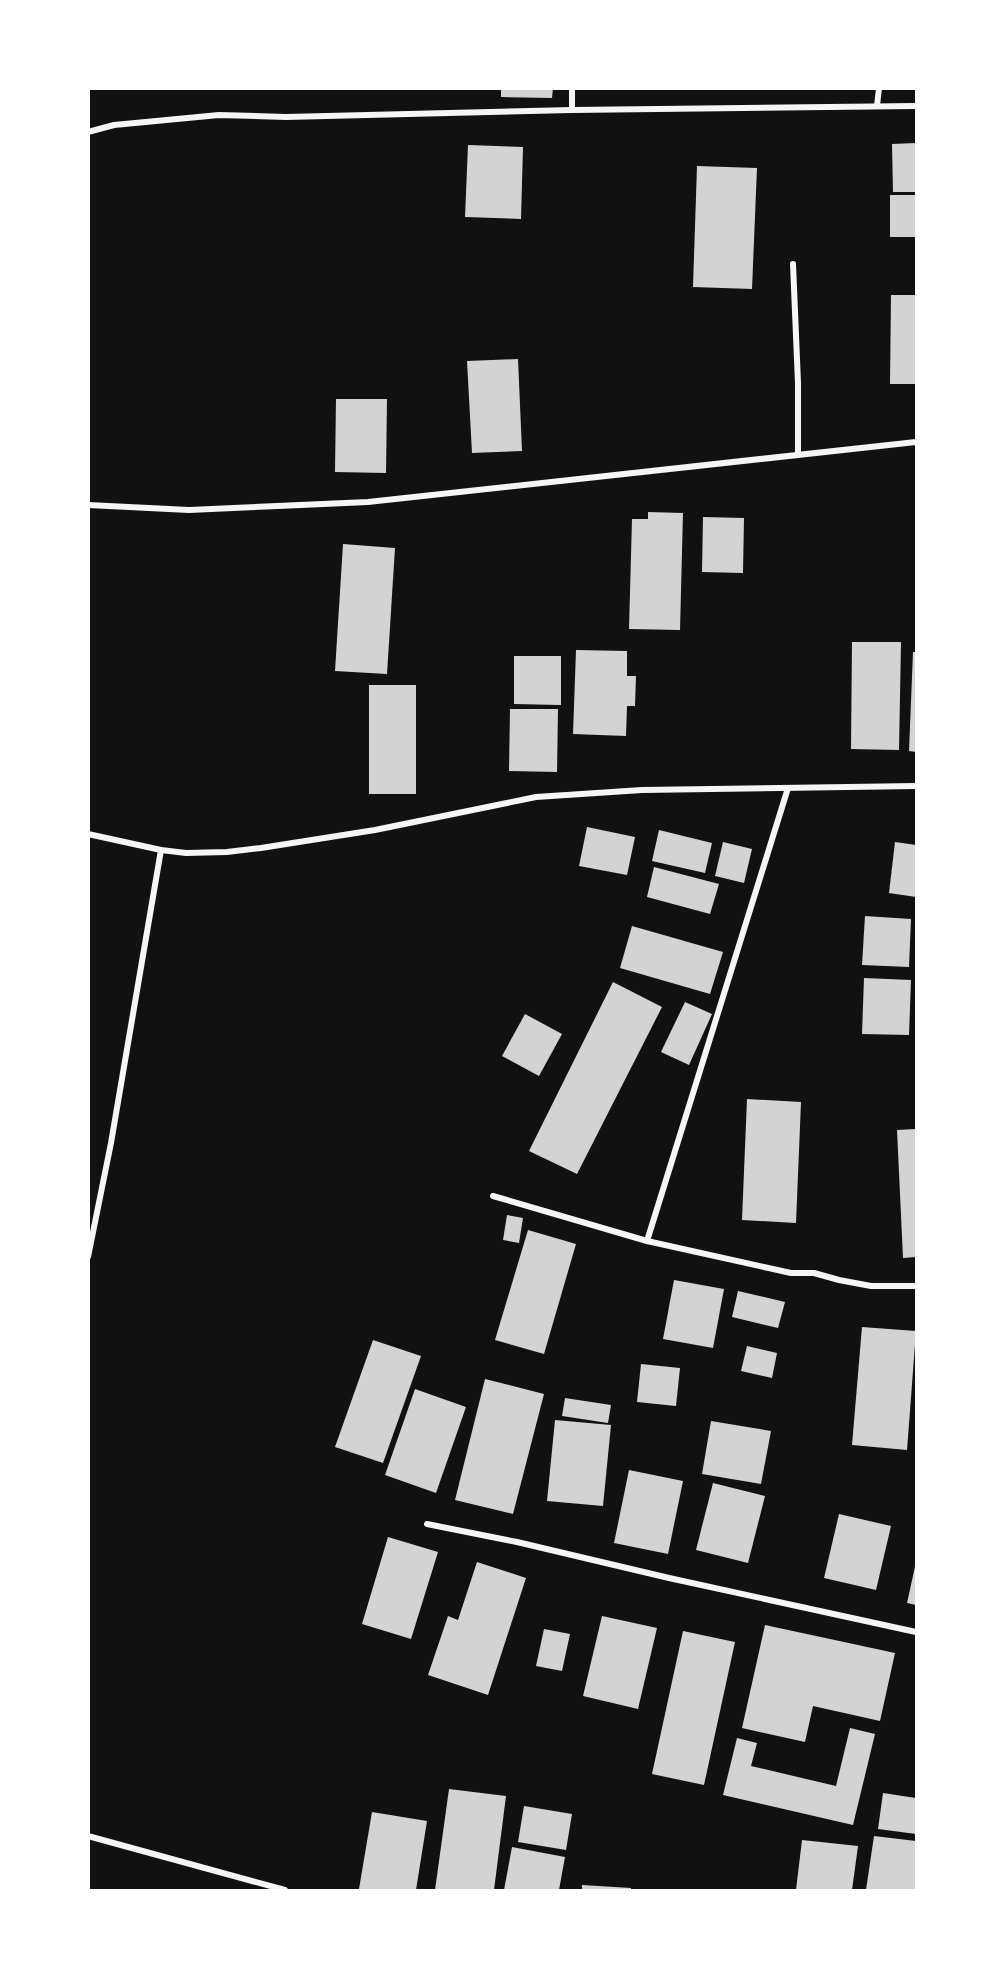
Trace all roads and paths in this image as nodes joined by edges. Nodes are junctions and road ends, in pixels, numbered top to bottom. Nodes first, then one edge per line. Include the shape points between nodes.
1 (572, 88) edge
2 (879, 88) edge
3 (877, 106) junction
4 (916, 106) edge
5 (572, 110) junction
6 (88, 132) edge
7 (793, 264) dead end
8 (916, 442) edge
9 (798, 455) junction
10 (88, 505) edge
11 (916, 786) edge
12 (788, 788) junction
13 (88, 834) edge
14 (161, 850) junction
15 (493, 1196) dead end
16 (646, 1241) junction
17 (88, 1257) edge
18 (916, 1286) edge
19 (427, 1524) dead end
20 (916, 1632) edge
21 (88, 1836) edge
22 (285, 1890) edge

1 - 5 street
2 - 3 street
3 - 4 street
3 - 5 street
5 - 6 street via 219,115 114,125
7 - 9 street
8 - 9 street
9 - 10 street via 368,502 189,510
11 - 12 street
12 - 14 street via 642,790 536,797 375,830 261,848 201,853
12 - 16 street
13 - 14 street
14 - 17 street
15 - 16 street
16 - 18 street via 791,1273 814,1273 872,1286
19 - 20 street
21 - 22 street

